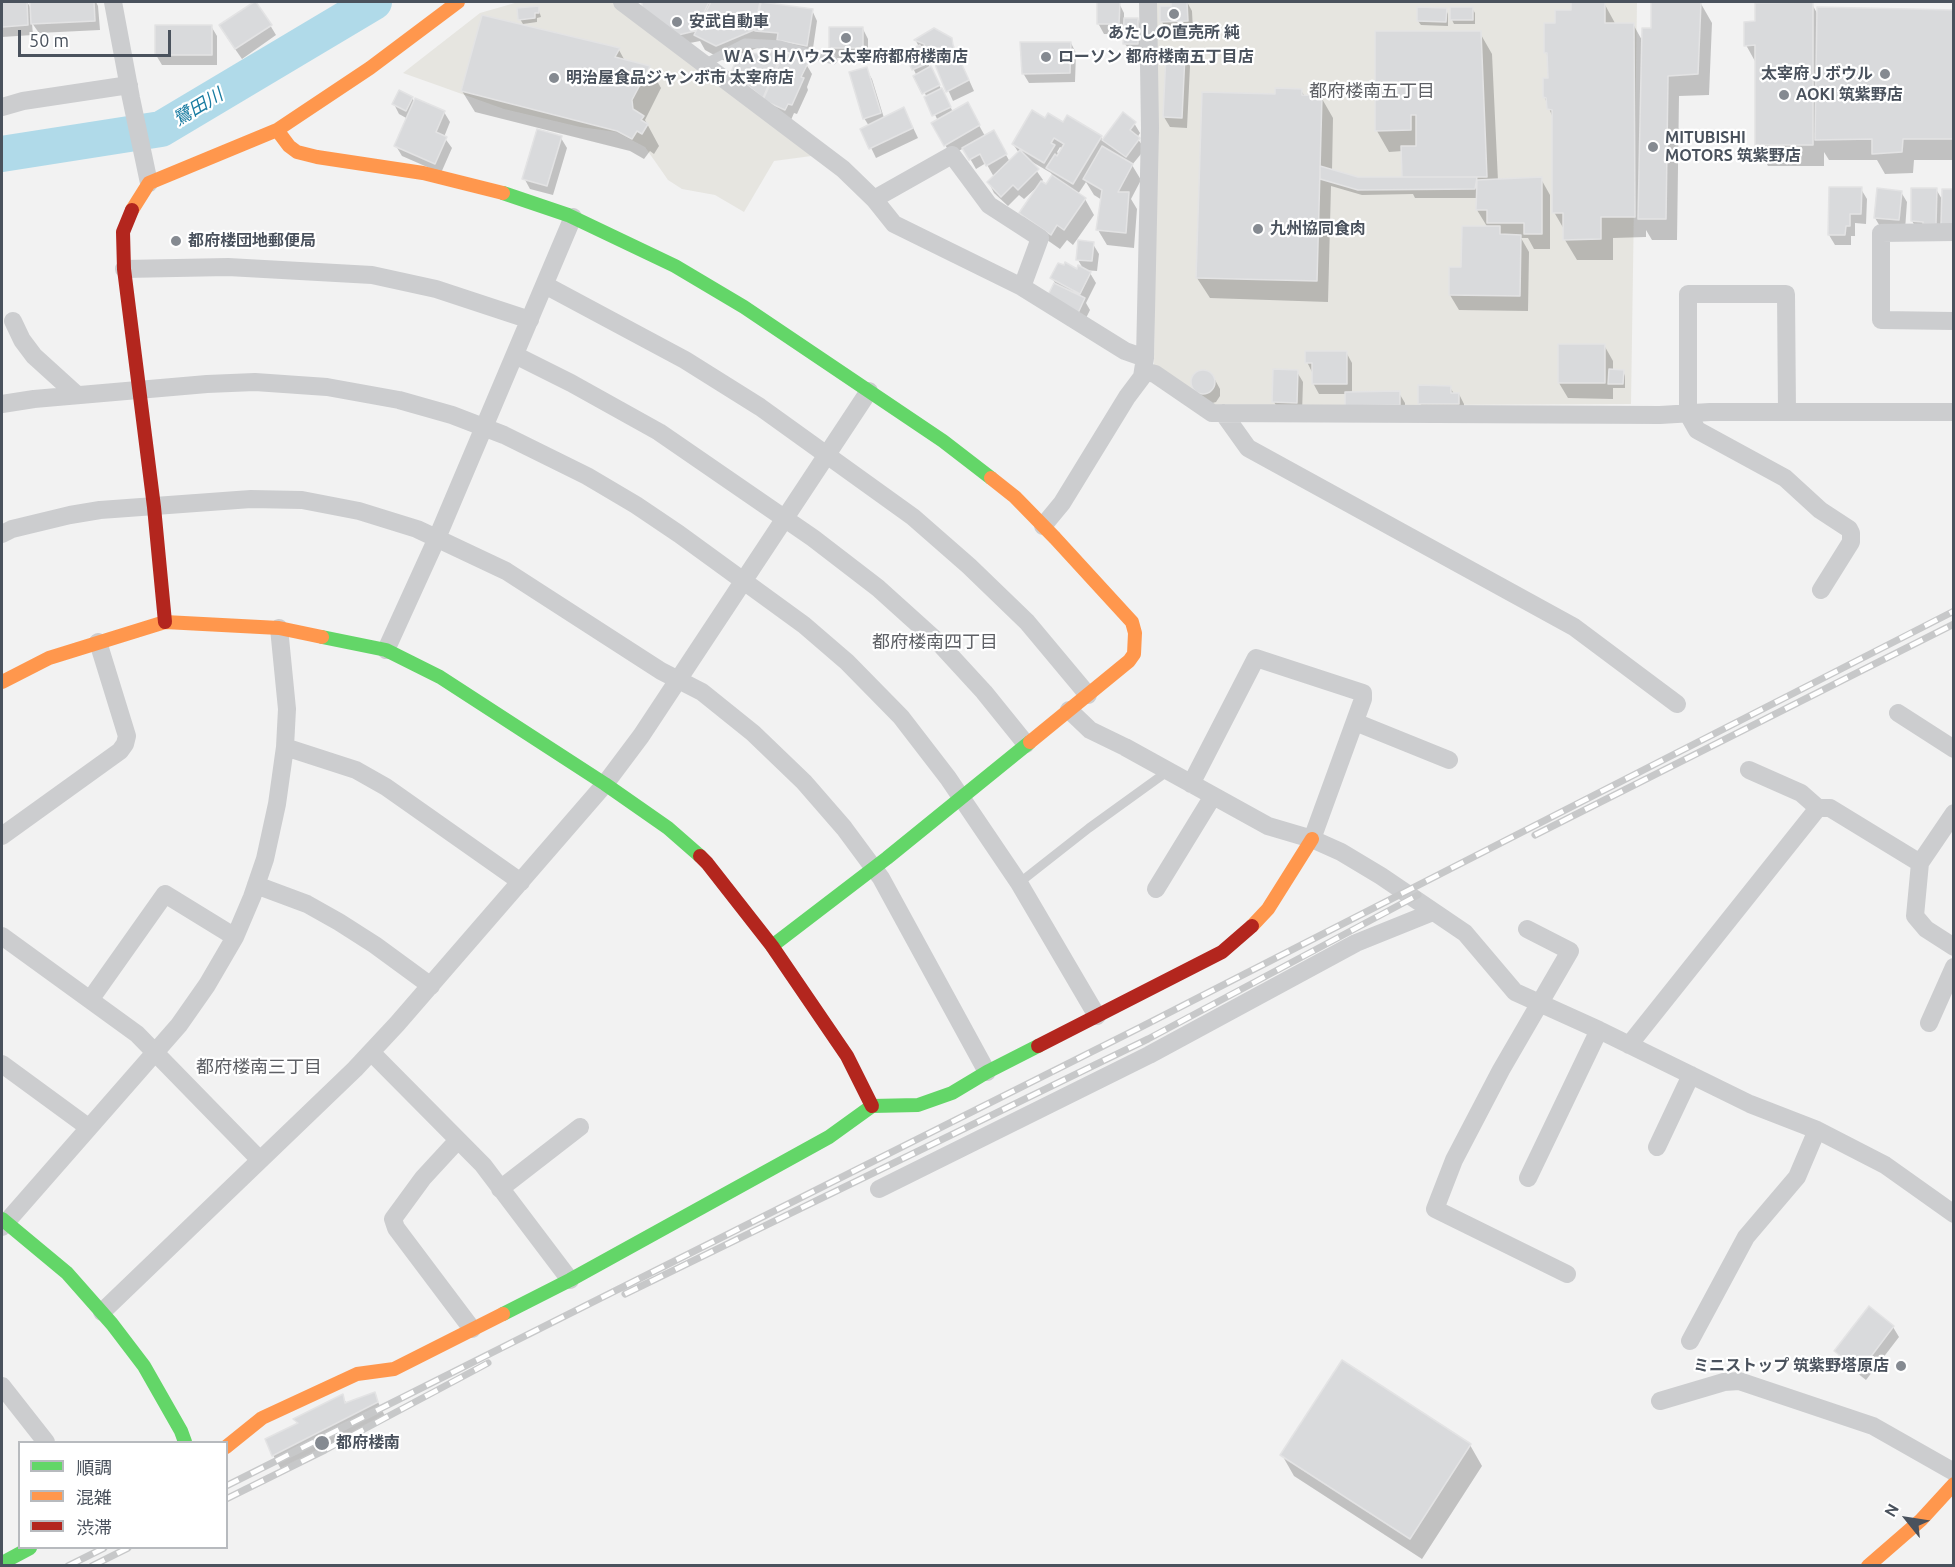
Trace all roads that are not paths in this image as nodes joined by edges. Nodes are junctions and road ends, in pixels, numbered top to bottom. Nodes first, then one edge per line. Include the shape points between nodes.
1 (113, 2) edge
2 (458, 2) edge
3 (622, 2) edge
4 (1148, 2) edge
5 (833, 60) dead end
6 (706, 63) junction
7 (130, 91) junction
8 (2, 107) edge
9 (277, 130) junction
10 (150, 183) junction
11 (874, 199) junction
12 (573, 217) junction
13 (1953, 232) edge
14 (124, 269) junction
15 (544, 285) junction
16 (1022, 287) junction
17 (530, 320) junction
18 (13, 321) dead end
19 (1953, 321) edge
20 (515, 355) junction
21 (1144, 364) junction
22 (139, 390) junction
23 (869, 391) junction
24 (77, 394) junction
25 (2, 404) edge
26 (1787, 412) junction
27 (1953, 412) edge
28 (1223, 413) junction
29 (1688, 414) junction
30 (484, 427) junction
31 (827, 455) junction
32 (154, 507) junction
33 (785, 518) junction
34 (1043, 526) junction
35 (2, 534) edge
36 (437, 538) junction
37 (743, 581) junction
38 (1821, 590) dead end
39 (165, 622) junction
40 (279, 628) junction
41 (98, 642) junction
42 (386, 650) junction
43 (678, 679) junction
44 (2, 682) edge
45 (1088, 695) junction
46 (1677, 704) dead end
47 (1068, 710) junction
48 (1898, 713) dead end
49 (1354, 722) junction
50 (1026, 744) junction
51 (285, 747) junction
52 (1953, 749) edge
53 (1449, 760) dead end
54 (1749, 770) dead end
55 (1168, 771) junction
56 (605, 784) junction
57 (1191, 784) junction
58 (1213, 795) junction
59 (961, 797) junction
60 (1818, 807) junction
61 (1953, 813) edge
62 (2, 836) edge
63 (1312, 839) junction
64 (1920, 863) junction
65 (873, 868) junction
66 (521, 882) junction
67 (1019, 883) junction
68 (256, 885) junction
69 (1156, 889) dead end
70 (1433, 912) junction
71 (1527, 929) dead end
72 (2, 936) edge
73 (235, 937) junction
74 (772, 946) junction
75 (1953, 947) edge
76 (1953, 967) edge
77 (431, 986) junction
78 (90, 1000) junction
79 (1540, 1005) junction
80 (1096, 1016) junction
81 (1929, 1023) dead end
82 (1599, 1030) junction
83 (1629, 1045) junction
84 (155, 1052) junction
85 (371, 1052) junction
86 (2, 1064) edge
87 (987, 1072) junction
88 (1691, 1075) junction
89 (872, 1106) junction
90 (88, 1127) junction
91 (580, 1127) dead end
92 (1817, 1130) junction
93 (458, 1140) junction
94 (1657, 1147) dead end
95 (261, 1160) junction
96 (1527, 1178) dead end
97 (500, 1189) junction
98 (879, 1190) dead end
99 (1953, 1214) edge
100 (3, 1223) edge
101 (1567, 1274) dead end
102 (570, 1280) junction
103 (102, 1312) junction
104 (472, 1329) junction
105 (1690, 1341) dead end
106 (2, 1386) edge
107 (1660, 1401) dead end
108 (44, 1441) edge
109 (184, 1441) edge
110 (228, 1445) edge
111 (1953, 1472) edge
112 (1953, 1484) edge
113 (28, 1549) edge
114 (2, 1563) edge
115 (1868, 1566) edge

1 - 7 street
2 - 9 street via 370,68
3 - 6 street
4 - 21 street via 1150,128
5 - 6 lane via 780,45 745,44
6 - 11 street via 843,169
7 - 8 street via 23,101
7 - 10 street
9 - 10 street
9 - 12 street via 297,152 423,173 497,191
10 - 14 street via 123,232
11 - 16 street via 894,224
11 - 16 street via 952,155 989,205 1040,238
12 - 15 street
12 - 23 street via 675,266
13 - 19 street via 1881,232 1881,320
14 - 17 street via 228,267 372,275 436,290
14 - 22 street
15 - 17 street
15 - 31 street via 685,360
16 - 21 street
17 - 20 street
18 - 24 street via 34,356
20 - 30 street
20 - 33 street via 659,432
21 - 28 street via 1212,413
21 - 34 street via 1142,377 1062,503
22 - 24 street
22 - 30 street via 255,382 327,387 399,400
22 - 32 street
23 - 31 street
23 - 34 street via 943,441 1015,497
24 - 25 street
26 - 27 street
26 - 29 street
26 - 29 street via 1786,294 1688,294
28 - 29 street
28 - 46 street via 1248,448 1574,627
29 - 38 street via 1697,430 1785,478 1820,510 1849,529 1851,542
30 - 36 street
30 - 37 street via 617,493
31 - 33 street
31 - 45 street via 913,517 969,566 1027,622
32 - 35 street via 70,515
32 - 36 street via 251,499 302,500 359,511
32 - 39 street
33 - 37 street
33 - 50 street via 878,588 939,643
34 - 45 street via 1132,622 1136,633 1130,661
36 - 42 street
36 - 43 street via 506,571
37 - 43 street
37 - 59 street via 847,662 901,717
39 - 40 street
39 - 41 street
40 - 42 street
40 - 51 street via 287,709
41 - 44 street via 49,658
41 - 62 street via 127,736 125,744
42 - 56 street via 440,677
43 - 56 street
43 - 65 street via 702,692 753,733 804,782
45 - 47 street
47 - 50 street
47 - 55 street via 1090,730
48 - 52 street
49 - 53 street
49 - 57 street via 1362,693 1256,658
49 - 63 street
50 - 59 street
51 - 66 street via 356,770 376,781
51 - 68 street via 278,804
54 - 60 street via 1801,793
55 - 57 street
55 - 67 lane
56 - 66 street
56 - 74 street via 668,828 707,863
57 - 58 street
58 - 63 street via 1268,826
58 - 69 street
59 - 65 street
59 - 67 street
60 - 64 street via 1830,808
60 - 83 street
61 - 64 street
63 - 70 street via 1341,852
63 - 80 street via 1268,909 1244,934 1222,952
64 - 75 street via 1915,916 1926,929
65 - 74 street
65 - 87 street
66 - 77 street
67 - 80 street
68 - 73 street
68 - 77 street via 307,904 339,922
70 - 79 street via 1465,933 1515,992
70 - 98 street via 1356,943 1149,1055
71 - 79 street via 1570,951
72 - 78 street
73 - 78 street via 165,894
73 - 84 street via 207,985
74 - 89 street via 848,1056
76 - 81 street
77 - 85 street
78 - 84 street
79 - 82 street
79 - 101 street via 1501,1070 1435,1209
80 - 87 street
82 - 83 street
82 - 96 street
83 - 88 street
84 - 90 street
84 - 95 street
85 - 93 street
85 - 95 street
86 - 90 street
87 - 89 street via 952,1093 918,1105
88 - 92 street
88 - 94 street
89 - 102 street via 829,1137
90 - 100 street
91 - 97 street
92 - 99 street via 1885,1165
92 - 105 street via 1797,1177 1746,1237
93 - 97 street
93 - 104 street via 393,1219
95 - 103 street
97 - 102 street
100 - 103 street via 66,1274
102 - 104 street
103 - 109 street via 144,1366
104 - 110 street via 394,1369 357,1374 262,1418
106 - 108 street
107 - 111 street via 1739,1381 1873,1426
112 - 115 street via 1921,1520
113 - 114 street

